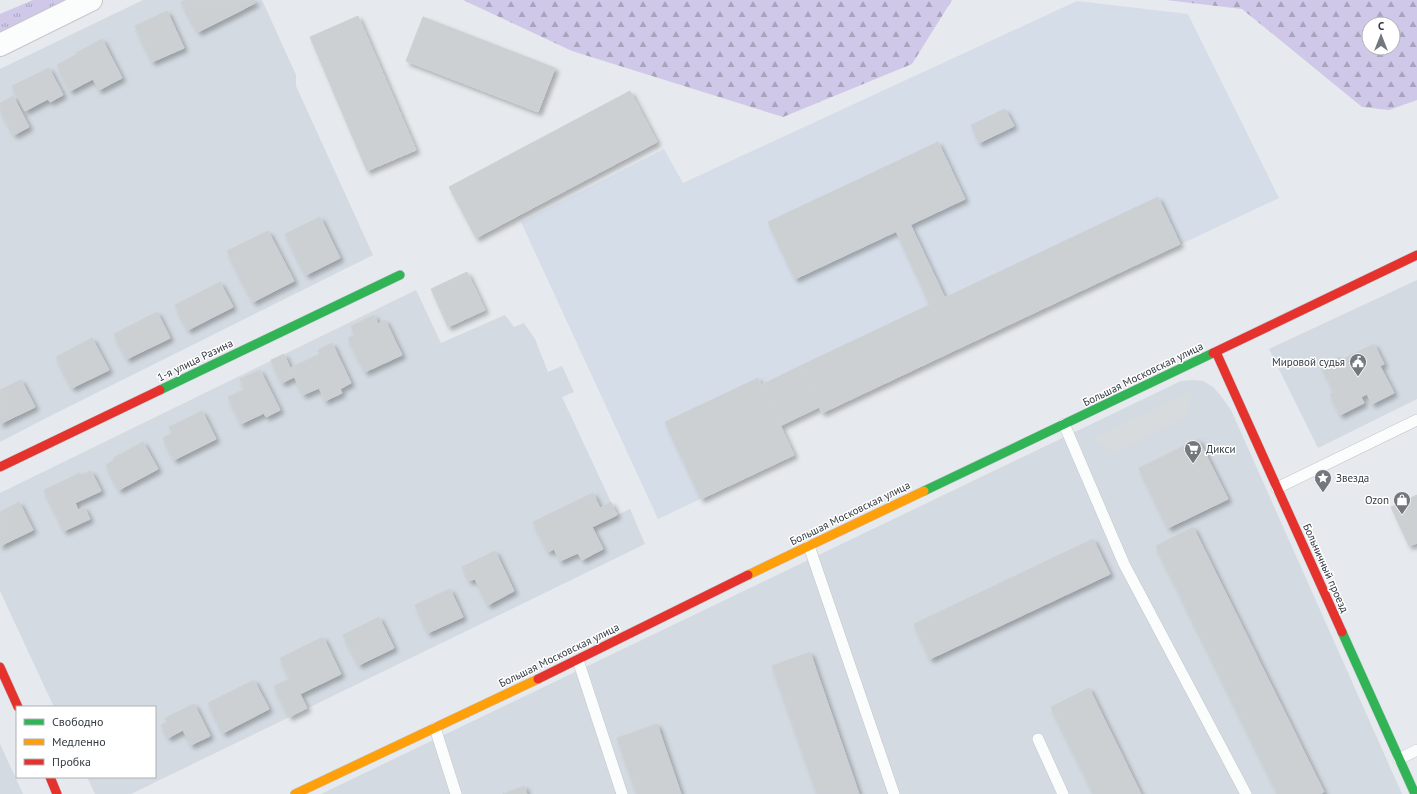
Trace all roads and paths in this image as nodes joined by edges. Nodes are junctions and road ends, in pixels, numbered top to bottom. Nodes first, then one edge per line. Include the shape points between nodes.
1 (92, 0) edge
2 (0, 45) edge
3 (1417, 255) edge
4 (400, 275) dead end
5 (1216, 352) junction
6 (1417, 420) edge
7 (1064, 424) junction
8 (0, 467) edge
9 (1277, 488) junction
10 (809, 546) junction
11 (578, 660) junction
12 (0, 667) edge
13 (18, 706) edge
14 (435, 728) junction
15 (1038, 739) dead end
16 (1417, 750) edge
17 (1399, 759) junction
18 (50, 778) edge
19 (322, 781) junction
20 (57, 794) edge
21 (295, 794) edge
22 (326, 794) edge
23 (456, 794) edge
24 (622, 794) edge
25 (894, 794) edge
26 (1063, 794) edge
27 (1246, 794) edge
28 (1415, 794) edge

1 - 2 street
3 - 5 street, Большая Московская улица
4 - 8 street, 1-я улица Разина
5 - 7 street, Большая Московская улица
5 - 9 street, Больничный проезд
6 - 9 lane
7 - 10 street, Большая Московская улица
7 - 27 lane via 1124,564
9 - 17 street, Больничный проезд
10 - 11 street, Большая Московская улица
10 - 25 lane
11 - 14 street, Большая Московская улица
11 - 24 lane
12 - 13 street
14 - 19 street, Большая Московская улица
14 - 23 lane
15 - 26 lane
16 - 17 lane
17 - 28 street, Больничный проезд
18 - 20 street
19 - 21 street, Большая Московская улица
19 - 22 lane

